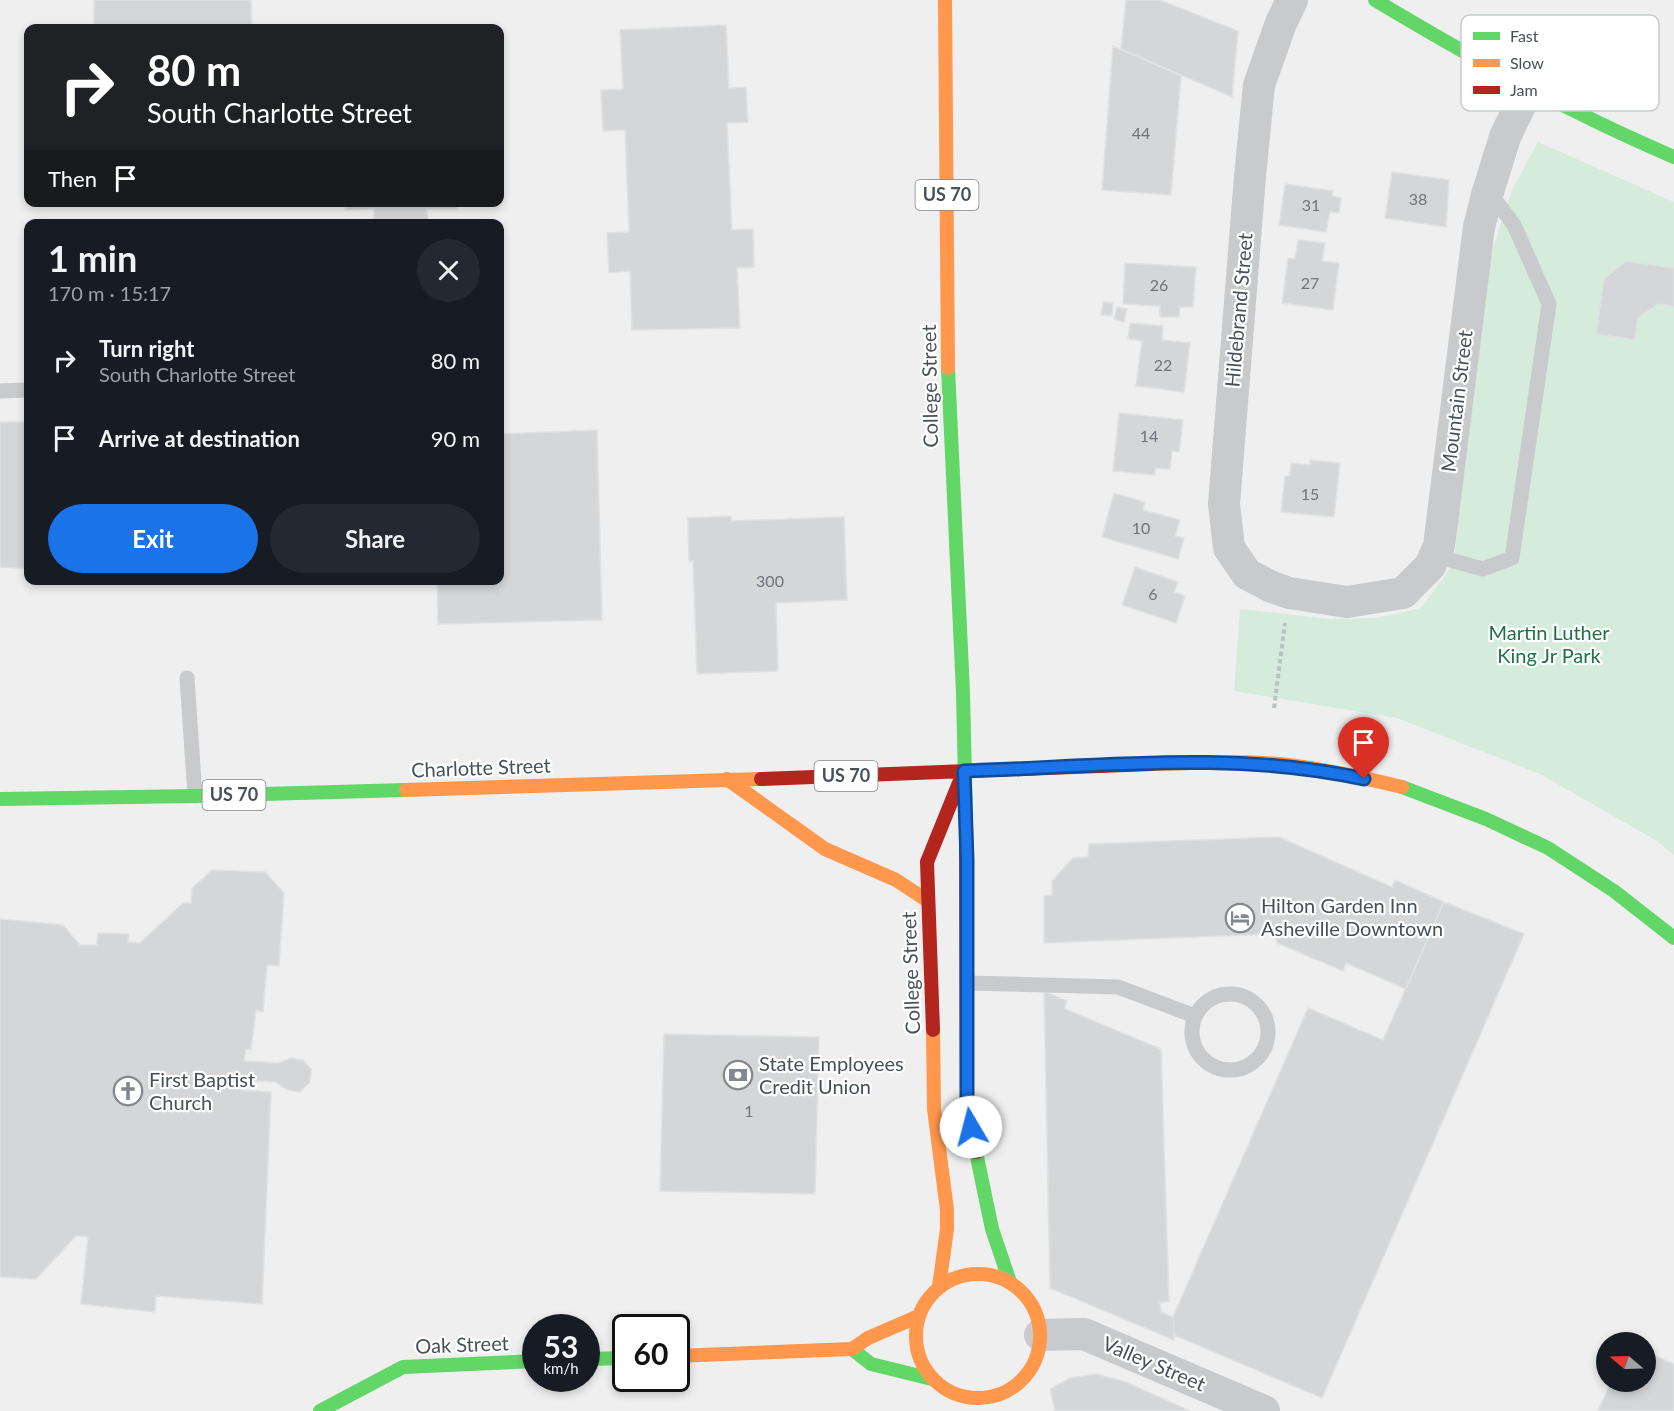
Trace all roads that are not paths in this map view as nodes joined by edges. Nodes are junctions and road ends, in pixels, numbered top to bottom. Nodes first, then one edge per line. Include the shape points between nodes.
1 (945, 0) edge
2 (1292, 0) edge
3 (1375, 0) edge
4 (1461, 51) edge
5 (1517, 111) edge
6 (1574, 111) edge
7 (1674, 157) edge
8 (1488, 190) junction
9 (24, 390) edge
10 (0, 391) edge
11 (1435, 556) junction
12 (1289, 593) joint
13 (187, 678) dead end
14 (964, 771) junction
15 (727, 779) junction
16 (195, 796) junction
17 (0, 799) edge
18 (928, 901) junction
19 (1674, 938) edge
20 (967, 983) junction
21 (1196, 1016) junction
22 (1010, 1282) junction
23 (939, 1287) junction
24 (919, 1316) junction
25 (1040, 1335) junction
26 (852, 1349) junction
27 (690, 1355) edge
28 (522, 1362) edge
29 (932, 1379) junction
30 (1017, 1385) junction
31 (944, 1389) junction
32 (1013, 1402) dead end
33 (324, 1408) edge
34 (956, 1411) edge
35 (1264, 1411) edge

1 - 14 main road, College Street / US 70 via 948,390
2 - 12 street, Hildebrand Street via 1259,85 1224,504 1229,548 1247,574
3 - 4 main road
5 - 8 street, Mountain Street via 1504,137
6 - 7 main road
8 - 11 street, Mountain Street via 1479,227
8 - 11 lane via 1514,225 1549,304 1512,558 1483,569
9 - 10 lane
11 - 12 street, Mountain Street via 1402,593 1347,602
13 - 16 lane
14 - 15 main road, Charlotte Street / US 70
14 - 18 main road, College Street via 927,862
14 - 19 main road, Charlotte Street via 1218,762 1287,765 1410,789 1548,848 1614,891
14 - 20 main road, College Street
15 - 16 main road, Charlotte Street / US 70
15 - 18 main road via 825,849 896,880
16 - 17 main road, Charlotte Street / US 70
18 - 23 main road, College Street via 934,1109 947,1210
20 - 21 lane via 1118,987
20 - 22 main road, College Street via 967,1107 992,1229
21 - 21 lane via 1193,1041 1198,1053 1214,1066 1245,1068 1256,1060 1269,1038 1264,1014 1257,1004 1236,993 1218,996 1202,1005
22 - 23 main road via 989,1275 966,1274
22 - 25 main road via 1031,1305
23 - 24 main road
24 - 26 main road
24 - 29 main road via 916,1338 920,1360
25 - 30 main road via 1038,1353
25 - 35 street, Valley Street via 1084,1334
26 - 27 main road
26 - 29 main road via 871,1364
28 - 33 main road, Oak Street via 403,1366
29 - 31 main road
30 - 31 main road via 1003,1393 974,1398
30 - 32 main road
31 - 34 main road

